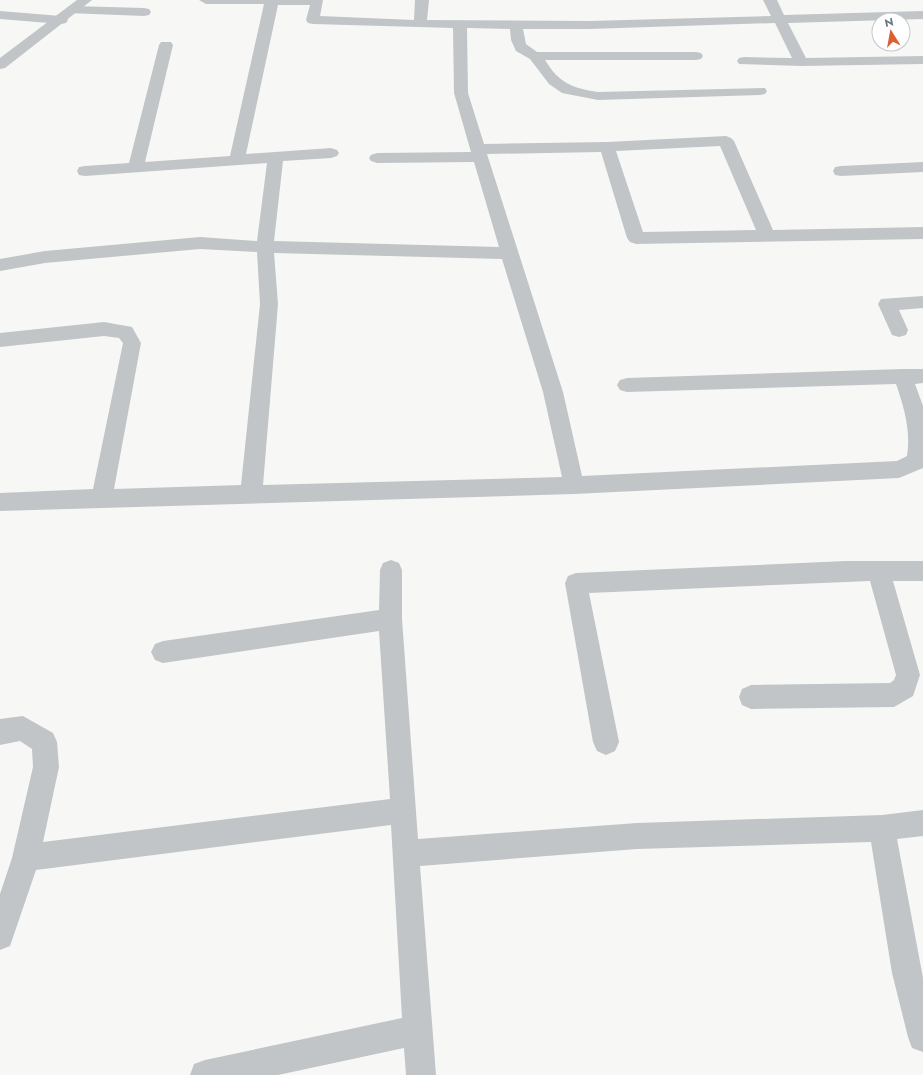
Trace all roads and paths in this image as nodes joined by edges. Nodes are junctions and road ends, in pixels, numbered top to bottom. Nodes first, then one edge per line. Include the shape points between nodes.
1 (86, 0) edge
2 (206, 0) edge
3 (272, 0) edge
4 (422, 0) edge
5 (770, 0) edge
6 (73, 10) junction
7 (144, 12) dead end
8 (0, 14) edge
9 (923, 15) edge
10 (778, 18) junction
11 (60, 20) junction
12 (420, 24) junction
13 (460, 24) junction
14 (516, 24) junction
15 (166, 45) dead end
16 (534, 56) junction
17 (696, 56) dead end
18 (923, 60) edge
19 (744, 61) dead end
20 (801, 62) junction
21 (0, 65) edge
22 (760, 91) dead end
23 (607, 147) junction
24 (331, 153) dead end
25 (479, 153) junction
26 (276, 156) junction
27 (377, 158) dead end
28 (237, 159) junction
29 (136, 166) junction
30 (923, 167) edge
31 (85, 171) dead end
32 (841, 171) dead end
33 (923, 233) edge
34 (767, 236) junction
35 (264, 248) junction
36 (509, 253) junction
37 (0, 265) edge
38 (923, 302) edge
39 (899, 330) dead end
40 (0, 340) edge
41 (913, 376) edge
42 (627, 385) dead end
43 (574, 486) junction
44 (251, 494) junction
45 (102, 498) junction
46 (0, 502) edge
47 (391, 570) dead end
48 (879, 571) junction
49 (923, 571) edge
50 (390, 619) junction
51 (163, 652) dead end
52 (751, 697) dead end
53 (0, 732) edge
54 (606, 742) dead end
55 (404, 810) junction
56 (923, 823) edge
57 (882, 828) junction
58 (405, 854) junction
59 (26, 858) junction
60 (0, 936) edge
61 (915, 973) edge
62 (420, 1030) junction
63 (923, 1037) edge
64 (205, 1075) edge
65 (421, 1075) edge

1 - 6 street
2 - 3 street
3 - 12 street via 317,1 313,20
3 - 28 street
4 - 12 street
5 - 10 street
6 - 7 street
6 - 11 street
8 - 11 street
9 - 10 street
10 - 14 street via 589,25
10 - 20 street
11 - 21 street
12 - 13 street
13 - 14 street
13 - 25 street via 461,93
14 - 16 street via 519,46 524,53
15 - 29 street
16 - 17 street
16 - 22 street via 559,87 575,93 598,96
18 - 20 street
19 - 20 street
23 - 25 street
23 - 34 street via 726,140
23 - 34 street via 636,238
24 - 26 street
25 - 27 street
25 - 36 street
26 - 28 street
26 - 35 street
28 - 29 street
29 - 31 street
30 - 32 street
33 - 34 street
35 - 36 street
35 - 37 street via 200,243 46,257
35 - 44 street via 269,304
36 - 43 street via 553,392
38 - 39 street via 887,304
40 - 45 street via 104,329 125,332 132,343
41 - 42 street
41 - 43 street via 921,448 916,461 900,469
43 - 44 street
44 - 45 street
45 - 46 street
47 - 50 street
48 - 49 street
48 - 52 street via 908,675 904,688 894,695
48 - 54 street via 576,583
50 - 51 street
50 - 55 street
53 - 59 street via 23,728 44,742 46,767
55 - 58 street
55 - 59 street
56 - 57 street
57 - 58 street via 637,836
57 - 61 street
58 - 62 street
59 - 60 street
61 - 63 street
62 - 64 street
62 - 65 street

